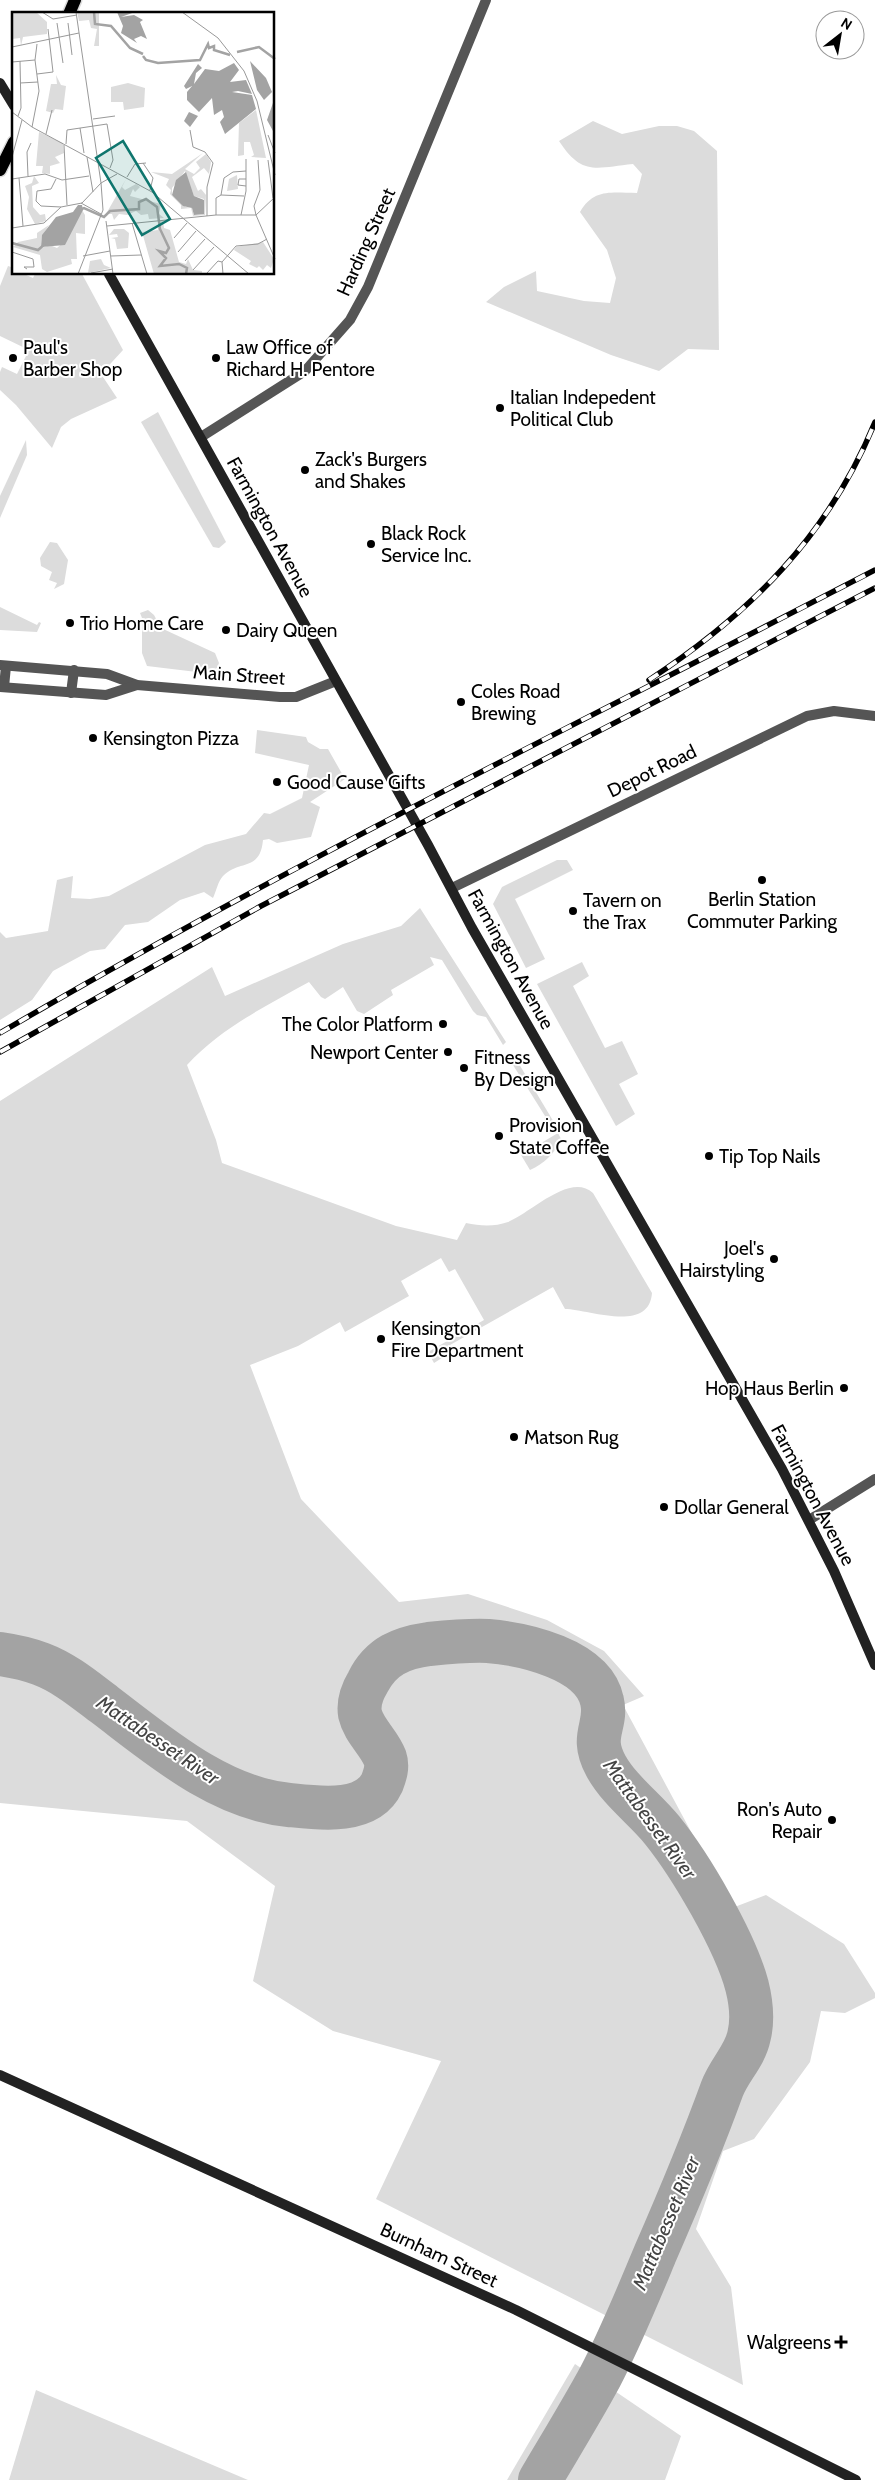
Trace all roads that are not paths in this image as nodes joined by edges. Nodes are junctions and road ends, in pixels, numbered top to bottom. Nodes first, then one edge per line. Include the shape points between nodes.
1 (75, 0) edge
2 (486, 0) edge
3 (70, 12) edge
4 (0, 83) edge
5 (12, 103) edge
6 (12, 146) edge
7 (0, 170) edge
8 (109, 275) edge
9 (201, 437) junction
10 (3, 665) edge
11 (74, 670) junction
12 (336, 680) junction
13 (137, 685) junction
14 (2, 687) edge
15 (72, 693) junction
16 (875, 716) edge
17 (452, 888) junction
18 (875, 1479) edge
19 (809, 1520) junction
20 (875, 1665) edge
21 (0, 2075) edge
22 (856, 2480) edge

1 - 3 main road
2 - 9 street, Harding Street via 368,287 350,320 305,371
4 - 5 main road
6 - 7 main road
8 - 9 main road, Farmington Avenue
9 - 12 main road, Farmington Avenue
10 - 11 street, Main Street
10 - 14 street, Main Street
11 - 13 street, Main Street via 107,674
11 - 15 street
12 - 13 street, Main Street via 296,697
12 - 17 main road, Farmington Avenue
13 - 15 street, Main Street via 106,696
14 - 15 street, Main Street
16 - 17 street, Depot Road via 834,711 807,716
17 - 19 main road, Farmington Avenue
18 - 19 street
19 - 20 main road, Farmington Avenue
21 - 22 main road, Burnham Street via 590,2346

